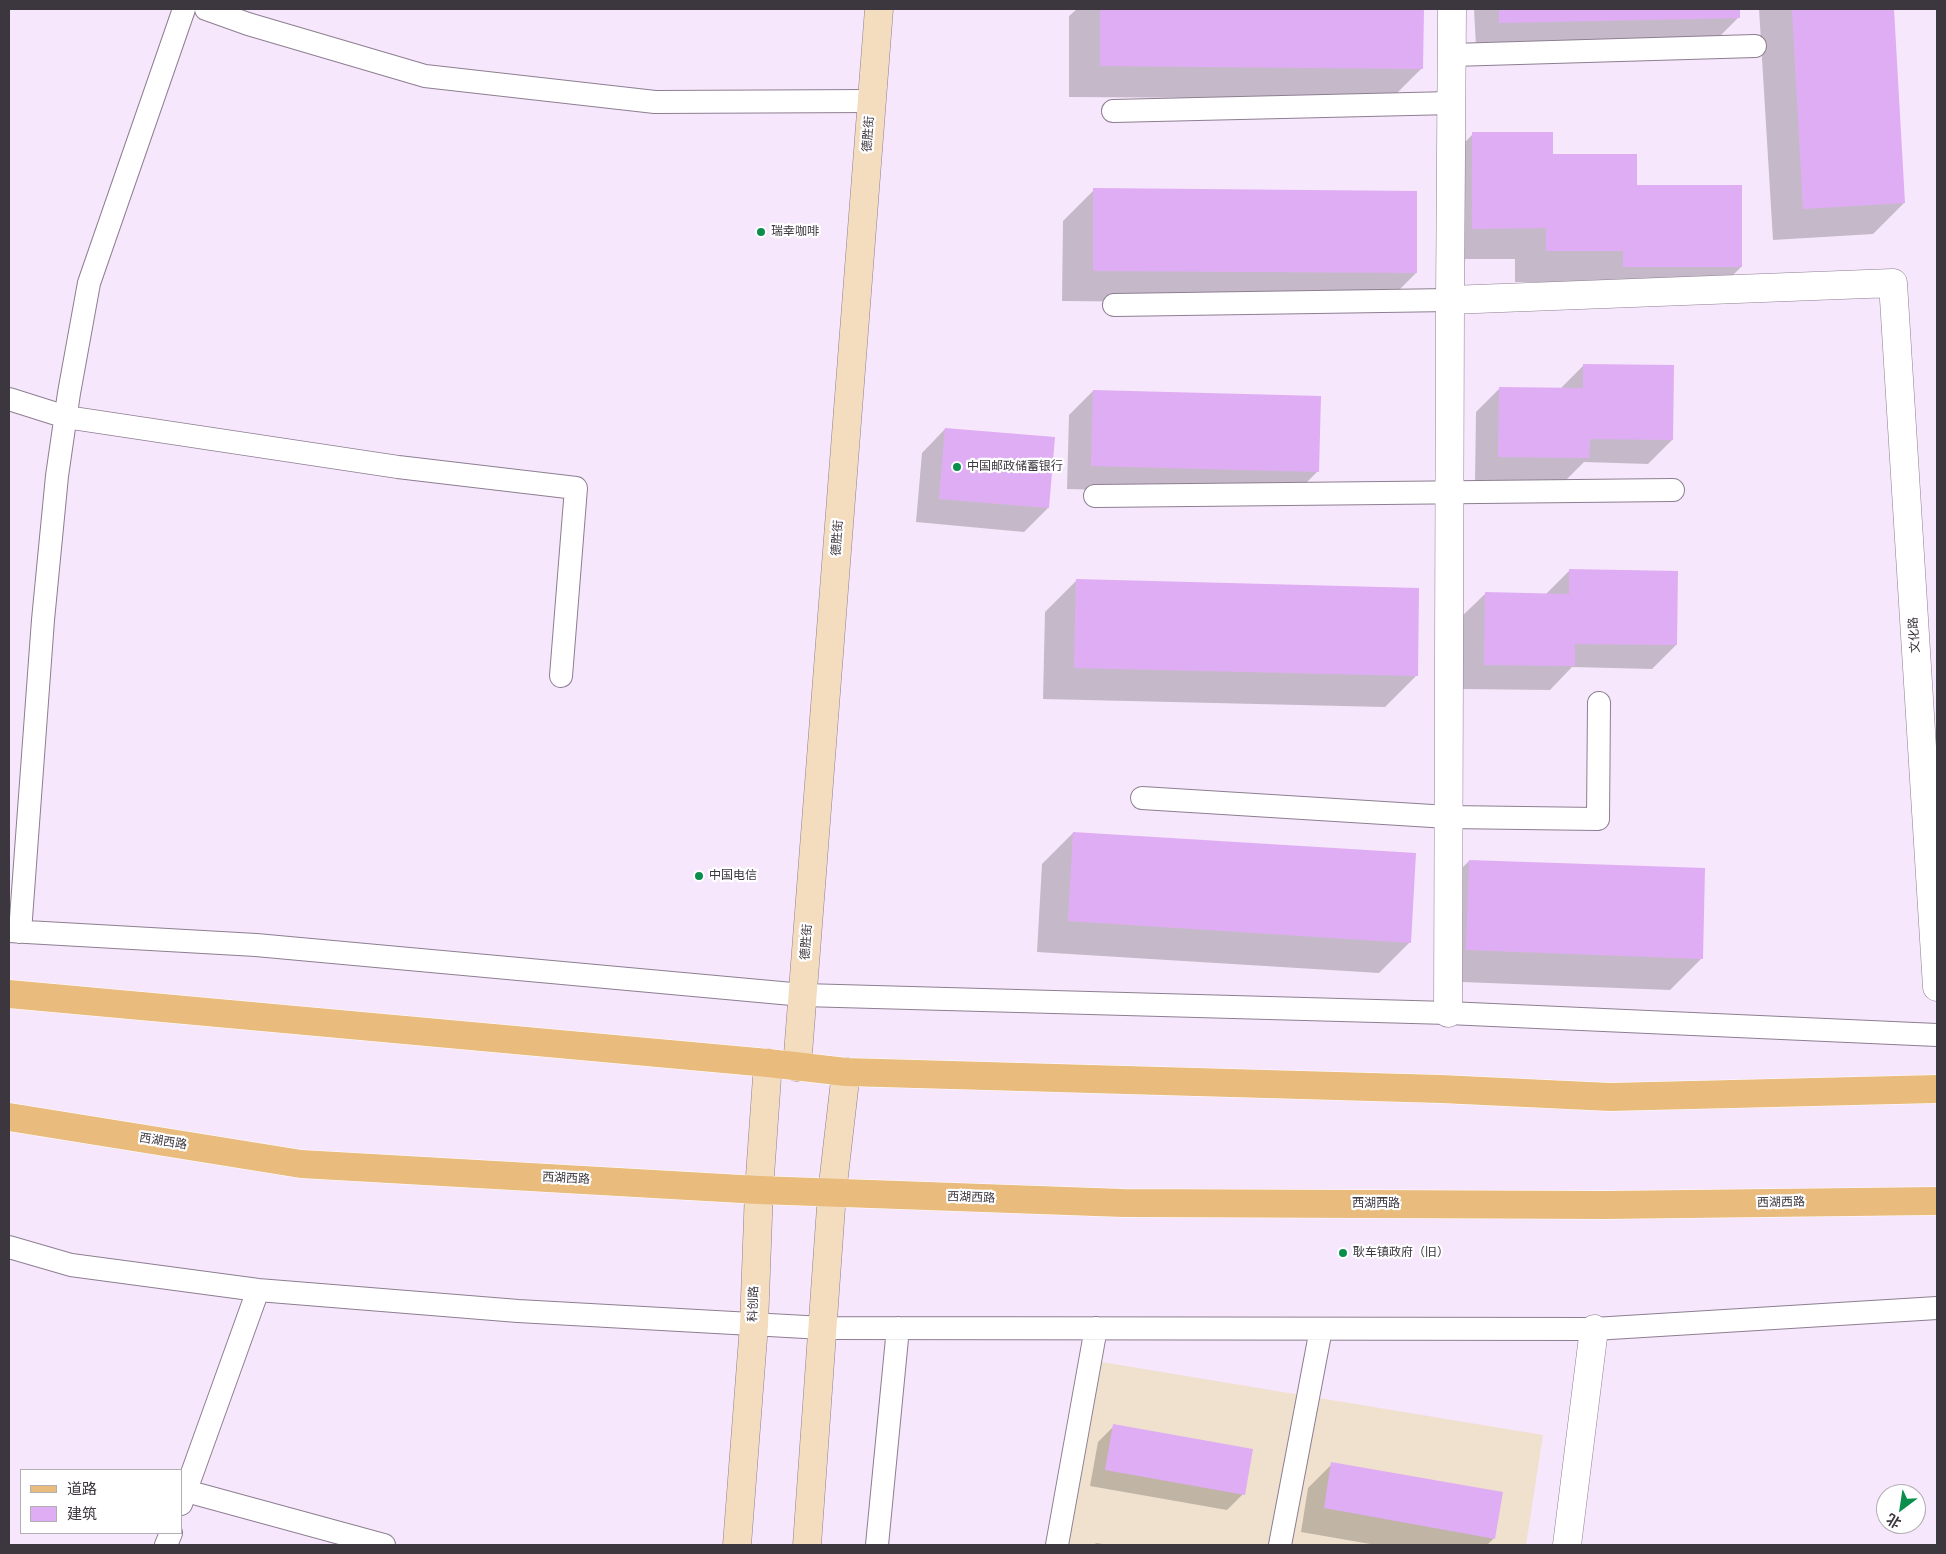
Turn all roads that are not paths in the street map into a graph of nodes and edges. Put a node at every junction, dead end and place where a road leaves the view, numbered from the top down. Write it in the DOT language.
graph roads {
  1 [pos="184,9"];
  2 [pos="206,9"];
  3 [pos="879,9"];
  4 [pos="1452,9"];
  5 [pos="1755,46"];
  6 [pos="1452,55"];
  7 [pos="872,101"];
  8 [pos="1452,103"];
  9 [pos="1113,111"];
  10 [pos="1450,300"];
  11 [pos="1114,305"];
  12 [pos="9,400"];
  13 [pos="66,417"];
  14 [pos="1673,490"];
  15 [pos="1449,492"];
  16 [pos="1095,496"];
  17 [pos="561,676"];
  18 [pos="1598,704"];
  19 [pos="1142,798"];
  20 [pos="1448,817"];
  21 [pos="14,931"];
  22 [pos="1937,987"];
  23 [pos="9,994"];
  24 [pos="803,995"];
  25 [pos="1448,1013"];
  26 [pos="1937,1035"];
  27 [pos="768,1063"];
  28 [pos="797,1067"];
  29 [pos="846,1072"];
  30 [pos="1937,1089"];
  31 [pos="9,1117"];
  32 [pos="759,1190"];
  33 [pos="832,1193"];
  34 [pos="1937,1201"];
  35 [pos="9,1247"];
  36 [pos="258,1290"];
  37 [pos="1937,1308"];
  38 [pos="754,1325"];
  39 [pos="823,1328"];
  40 [pos="898,1328"];
  41 [pos="1096,1328"];
  42 [pos="1321,1329"];
  43 [pos="1594,1329"];
  44 [pos="184,1497"];
  45 [pos="384,1545"];
  46 [pos="737,1545"];
  47 [pos="807,1545"];
  48 [pos="877,1545"];
  49 [pos="1057,1545"];
  50 [pos="1280,1545"];
  51 [pos="1567,1545"];
  1 -- 13 [label="lane"];
  2 -- 7 [label="lane"];
  3 -- 7 [label="street, 德胜街"];
  4 -- 6 [label="street"];
  5 -- 6 [label="lane"];
  6 -- 8 [label="street"];
  7 -- 24 [label="street, 德胜街"];
  8 -- 9 [label="lane"];
  8 -- 10 [label="street"];
  10 -- 11 [label="lane"];
  10 -- 15 [label="street"];
  10 -- 22 [label="street, 文化路"];
  12 -- 13 [label="lane"];
  13 -- 17 [label="lane"];
  13 -- 21 [label="lane"];
  14 -- 15 [label="lane"];
  15 -- 16 [label="lane"];
  15 -- 20 [label="street"];
  18 -- 20 [label="lane"];
  19 -- 20 [label="lane"];
  20 -- 25 [label="street"];
  21 -- 24 [label="lane"];
  23 -- 27 [label="main road"];
  24 -- 25 [label="lane"];
  24 -- 28 [label="street, 德胜街"];
  25 -- 26 [label="lane"];
  27 -- 28 [label="main road"];
  27 -- 32 [label="street, 科创路"];
  28 -- 29 [label="main road"];
  29 -- 30 [label="main road"];
  29 -- 33 [label="street"];
  31 -- 32 [label="main road, 西湖西路"];
  32 -- 33 [label="main road, 西湖西路"];
  32 -- 38 [label="street, 科创路"];
  33 -- 34 [label="main road, 西湖西路"];
  33 -- 39 [label="street"];
  35 -- 36 [label="lane"];
  36 -- 38 [label="lane"];
  36 -- 44 [label="lane"];
  37 -- 43 [label="lane"];
  38 -- 39 [label="lane"];
  38 -- 46 [label="street, 科创路"];
  39 -- 40 [label="lane"];
  39 -- 47 [label="street"];
  40 -- 41 [label="lane"];
  40 -- 48 [label="lane"];
  41 -- 42 [label="lane"];
  41 -- 49 [label="lane"];
  42 -- 43 [label="lane"];
  42 -- 50 [label="lane"];
  43 -- 51 [label="street"];
  44 -- 45 [label="lane"];
}
